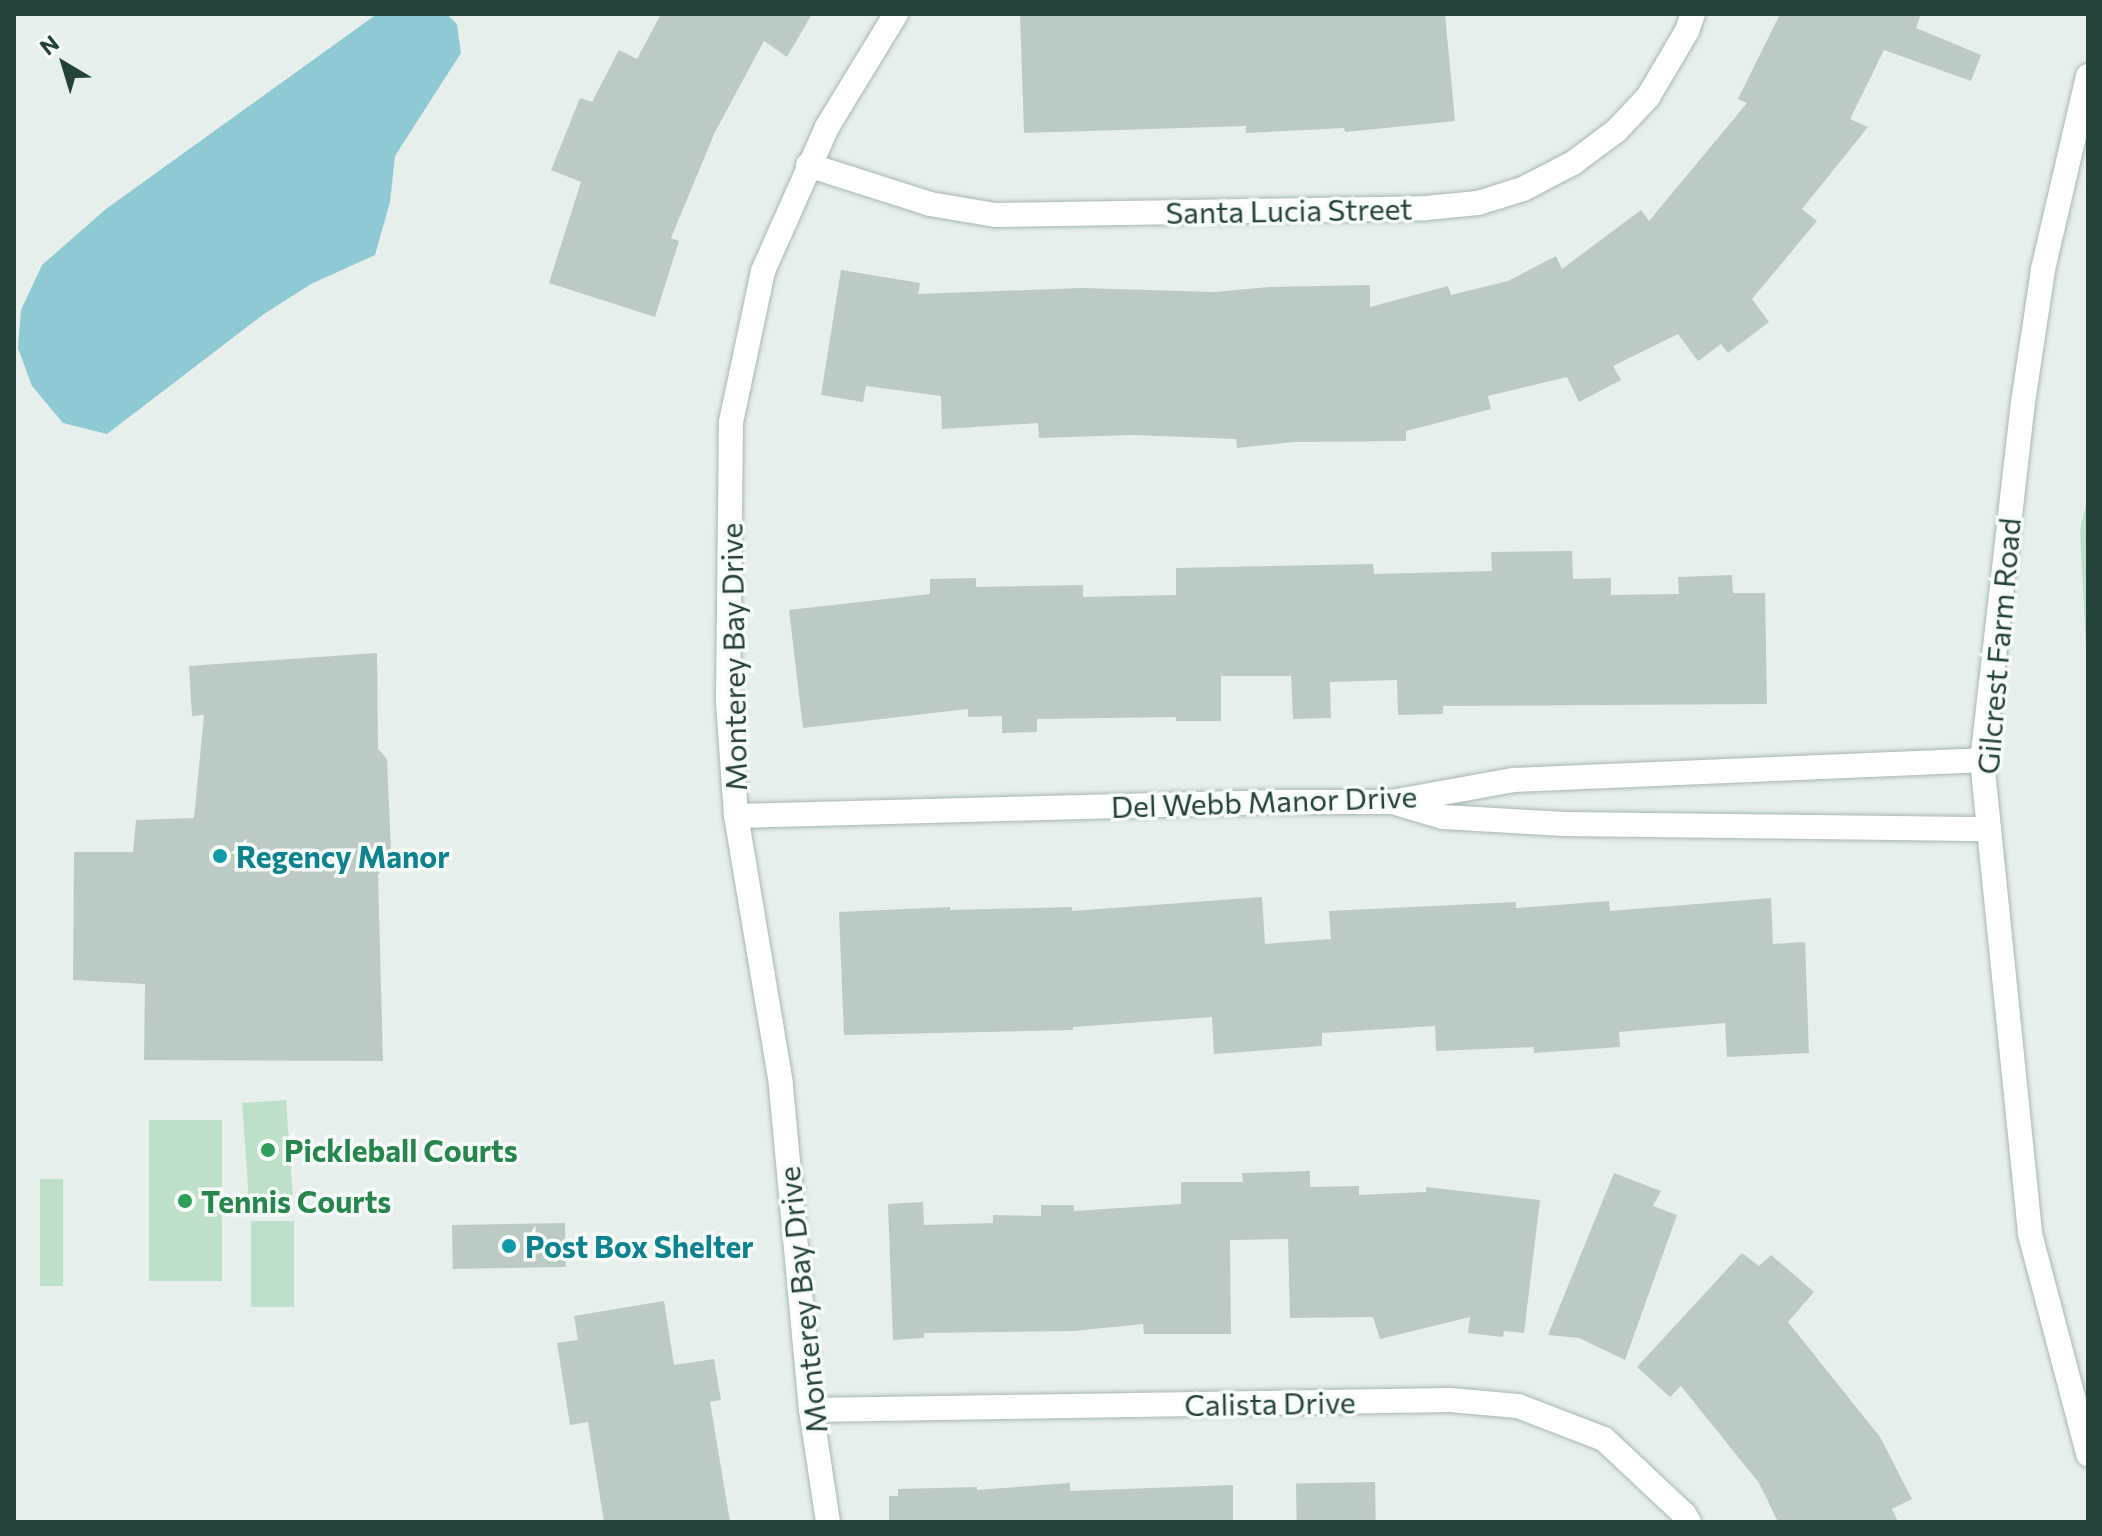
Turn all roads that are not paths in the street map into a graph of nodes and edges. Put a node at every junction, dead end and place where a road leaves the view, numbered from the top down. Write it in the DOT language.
graph roads {
  1 [pos="896,14"];
  2 [pos="1693,14"];
  3 [pos="2088,76"];
  4 [pos="808,165"];
  5 [pos="1982,760"];
  6 [pos="1392,802"];
  7 [pos="736,816"];
  8 [pos="1989,829"];
  9 [pos="811,1410"];
  10 [pos="2088,1454"];
  11 [pos="828,1522"];
  12 [pos="1689,1522"];
  1 -- 4 [label="street, Monterey Bay Drive"];
  2 -- 4 [label="street, Santa Lucia Street"];
  3 -- 5 [label="street, Gilcrest Farm Road"];
  4 -- 7 [label="street, Monterey Bay Drive"];
  5 -- 6 [label="street, Del Webb Manor Drive"];
  5 -- 8 [label="street, Gilcrest Farm Road"];
  6 -- 7 [label="street, Del Webb Manor Drive"];
  6 -- 8 [label="street"];
  7 -- 9 [label="street, Monterey Bay Drive"];
  8 -- 10 [label="street, Gilcrest Farm Road"];
  9 -- 11 [label="street, Monterey Bay Drive"];
  9 -- 12 [label="street, Calista Drive"];
}
